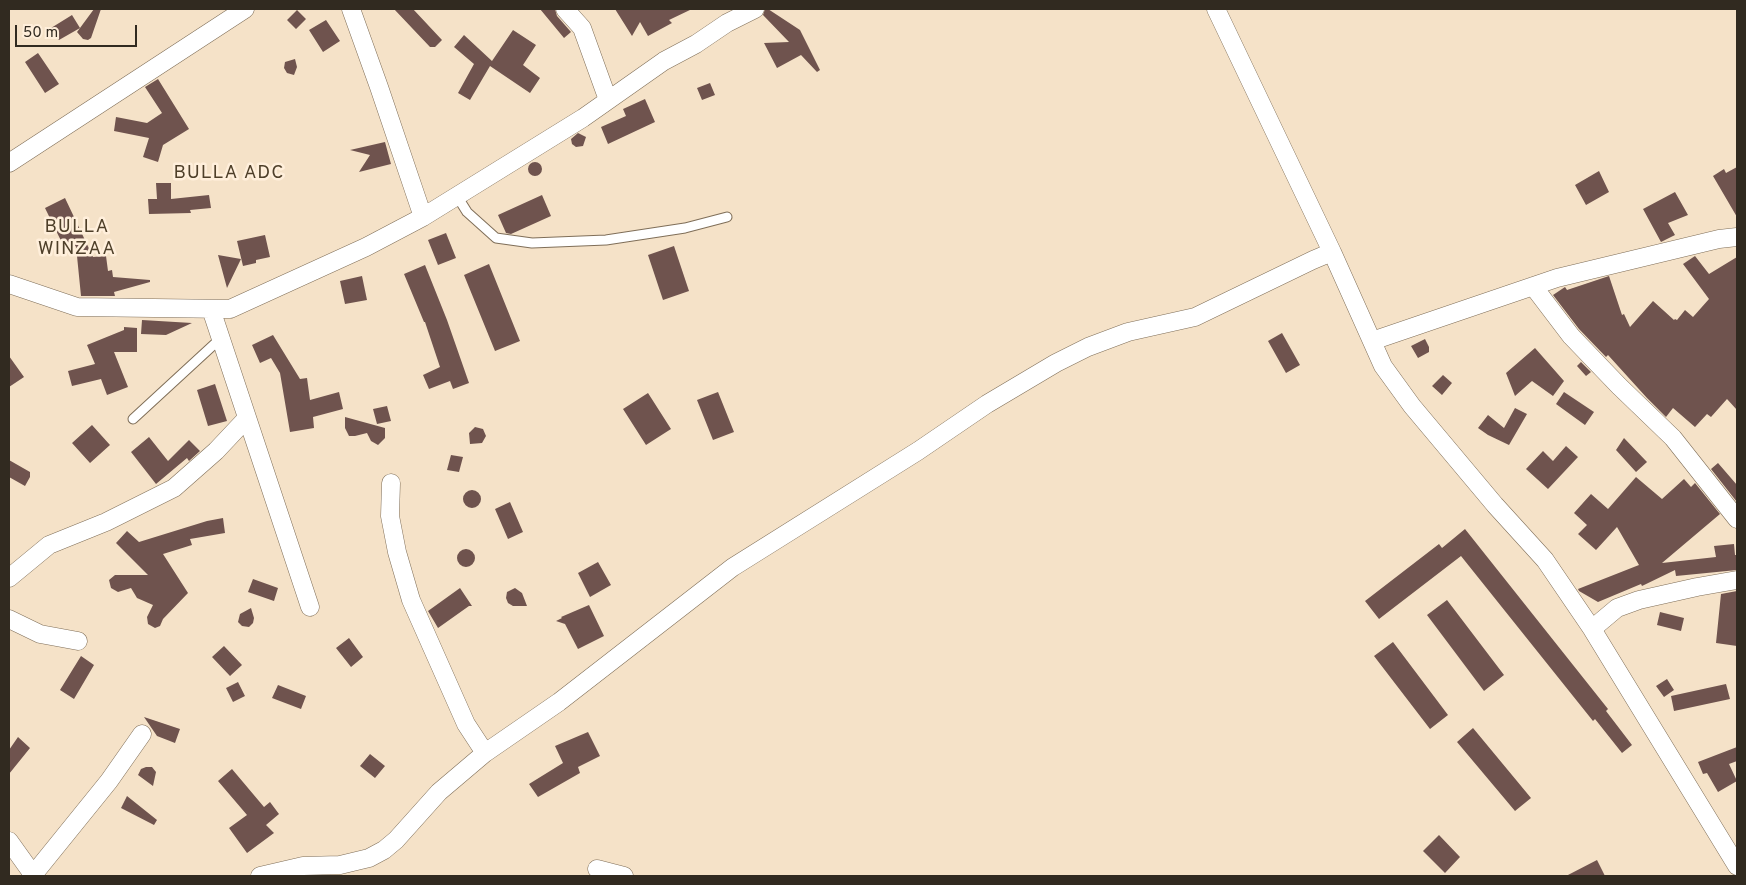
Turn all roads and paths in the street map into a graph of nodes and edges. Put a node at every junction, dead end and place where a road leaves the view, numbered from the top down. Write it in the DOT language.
graph roads {
  1 [pos="245,9"];
  2 [pos="351,9"];
  3 [pos="565,9"];
  4 [pos="754,9"];
  5 [pos="1216,9"];
  6 [pos="608,100"];
  7 [pos="9,163"];
  8 [pos="457,196"];
  9 [pos="727,217"];
  10 [pos="424,218"];
  11 [pos="1737,237"];
  12 [pos="1332,252"];
  13 [pos="9,284"];
  14 [pos="1534,286"];
  15 [pos="211,309"];
  16 [pos="221,338"];
  17 [pos="1372,341"];
  18 [pos="247,418"];
  19 [pos="133,419"];
  20 [pos="391,483"];
  21 [pos="1737,519"];
  22 [pos="9,578"];
  23 [pos="1737,580"];
  24 [pos="310,607"];
  25 [pos="9,619"];
  26 [pos="1592,629"];
  27 [pos="78,641"];
  28 [pos="142,734"];
  29 [pos="485,753"];
  30 [pos="9,841"];
  31 [pos="1737,866"];
  32 [pos="597,869"];
  33 [pos="34,876"];
  34 [pos="260,876"];
  35 [pos="624,876"];
  1 -- 7 [label="street"];
  2 -- 10 [label="street"];
  3 -- 6 [label="street"];
  4 -- 6 [label="street"];
  5 -- 12 [label="street"];
  6 -- 8 [label="street"];
  8 -- 9 [label="lane"];
  8 -- 10 [label="street"];
  10 -- 15 [label="street"];
  11 -- 14 [label="street"];
  12 -- 17 [label="street"];
  12 -- 29 [label="street"];
  13 -- 15 [label="street"];
  14 -- 17 [label="street"];
  14 -- 21 [label="street"];
  15 -- 16 [label="street"];
  16 -- 18 [label="street"];
  16 -- 19 [label="lane"];
  17 -- 26 [label="street"];
  18 -- 22 [label="street"];
  18 -- 24 [label="street"];
  20 -- 29 [label="street"];
  23 -- 26 [label="street"];
  25 -- 27 [label="street"];
  26 -- 31 [label="street"];
  28 -- 33 [label="street"];
  29 -- 34 [label="street"];
  30 -- 33 [label="street"];
  32 -- 35 [label="street"];
}
